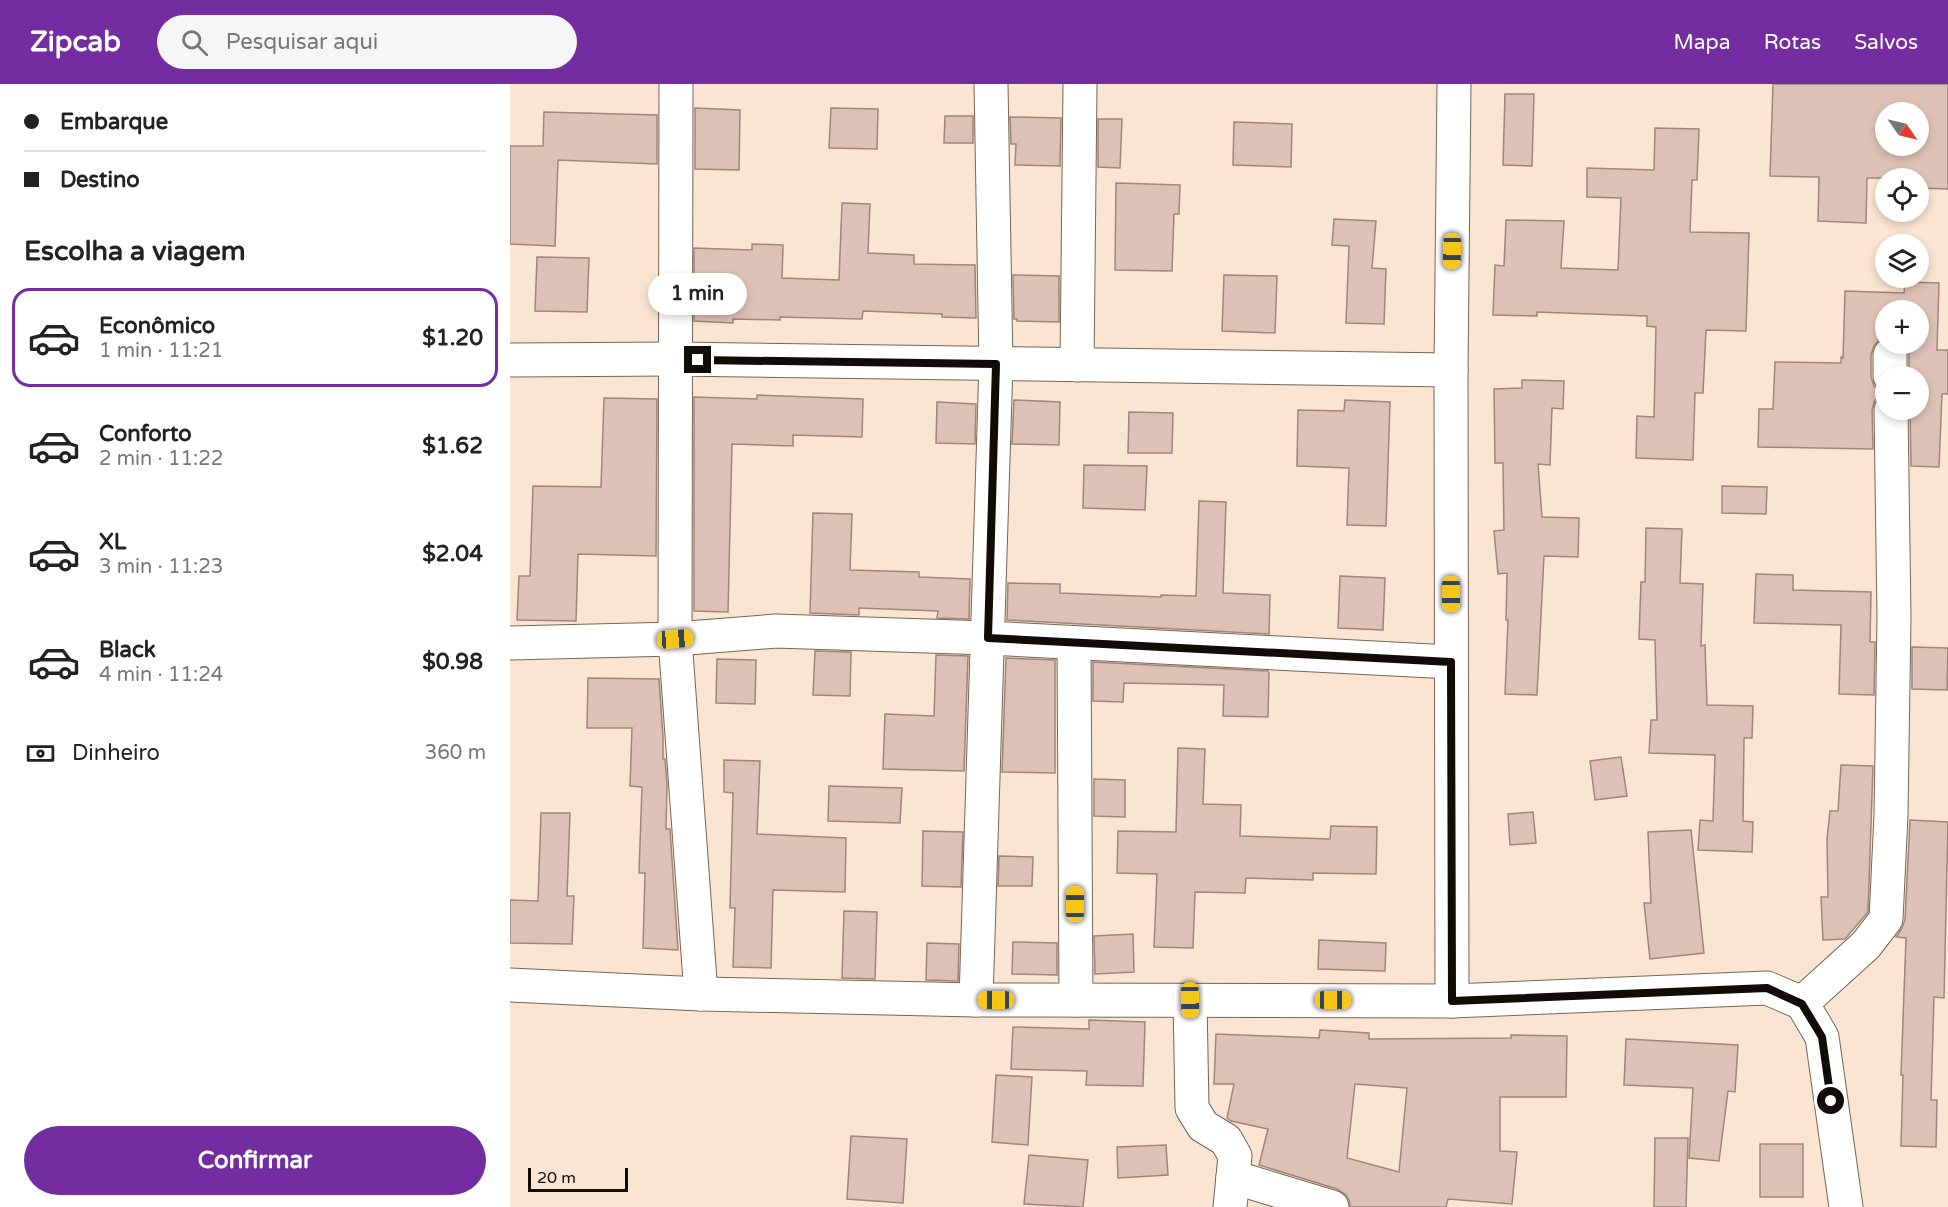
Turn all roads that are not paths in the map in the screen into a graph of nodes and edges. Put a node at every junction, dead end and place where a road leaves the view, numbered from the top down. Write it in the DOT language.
graph roads {
  1 [pos="676,84"];
  2 [pos="991,84"];
  3 [pos="1080,84"];
  4 [pos="1454,84"];
  5 [pos="510,360"];
  6 [pos="675,360"];
  7 [pos="996,364"];
  8 [pos="1077,365"];
  9 [pos="1451,370"];
  10 [pos="1890,420"];
  11 [pos="988,638"];
  12 [pos="675,639"];
  13 [pos="510,643"];
  14 [pos="1074,643"];
  15 [pos="1451,662"];
  16 [pos="510,985"];
  17 [pos="701,994"];
  18 [pos="976,1000"];
  19 [pos="1076,1000"];
  20 [pos="1190,1000"];
  21 [pos="1452,1001"];
  22 [pos="1802,1004"];
  23 [pos="1231,1192"];
  24 [pos="1332,1207"];
  25 [pos="1846,1207"];
  1 -- 6 [label="street"];
  2 -- 7 [label="street"];
  3 -- 8 [label="street"];
  4 -- 9 [label="street"];
  5 -- 6 [label="street"];
  6 -- 7 [label="street"];
  6 -- 12 [label="street"];
  7 -- 8 [label="street"];
  7 -- 11 [label="street"];
  8 -- 9 [label="street"];
  9 -- 15 [label="street"];
  10 -- 22 [label="street"];
  11 -- 12 [label="street"];
  11 -- 14 [label="street"];
  11 -- 18 [label="street"];
  12 -- 13 [label="street"];
  12 -- 17 [label="street"];
  14 -- 15 [label="street"];
  14 -- 19 [label="street"];
  15 -- 21 [label="street"];
  16 -- 17 [label="street"];
  17 -- 18 [label="street"];
  18 -- 19 [label="street"];
  19 -- 20 [label="street"];
  20 -- 21 [label="street"];
  20 -- 23 [label="street"];
  21 -- 22 [label="street"];
  22 -- 25 [label="street"];
  23 -- 24 [label="street"];
}
